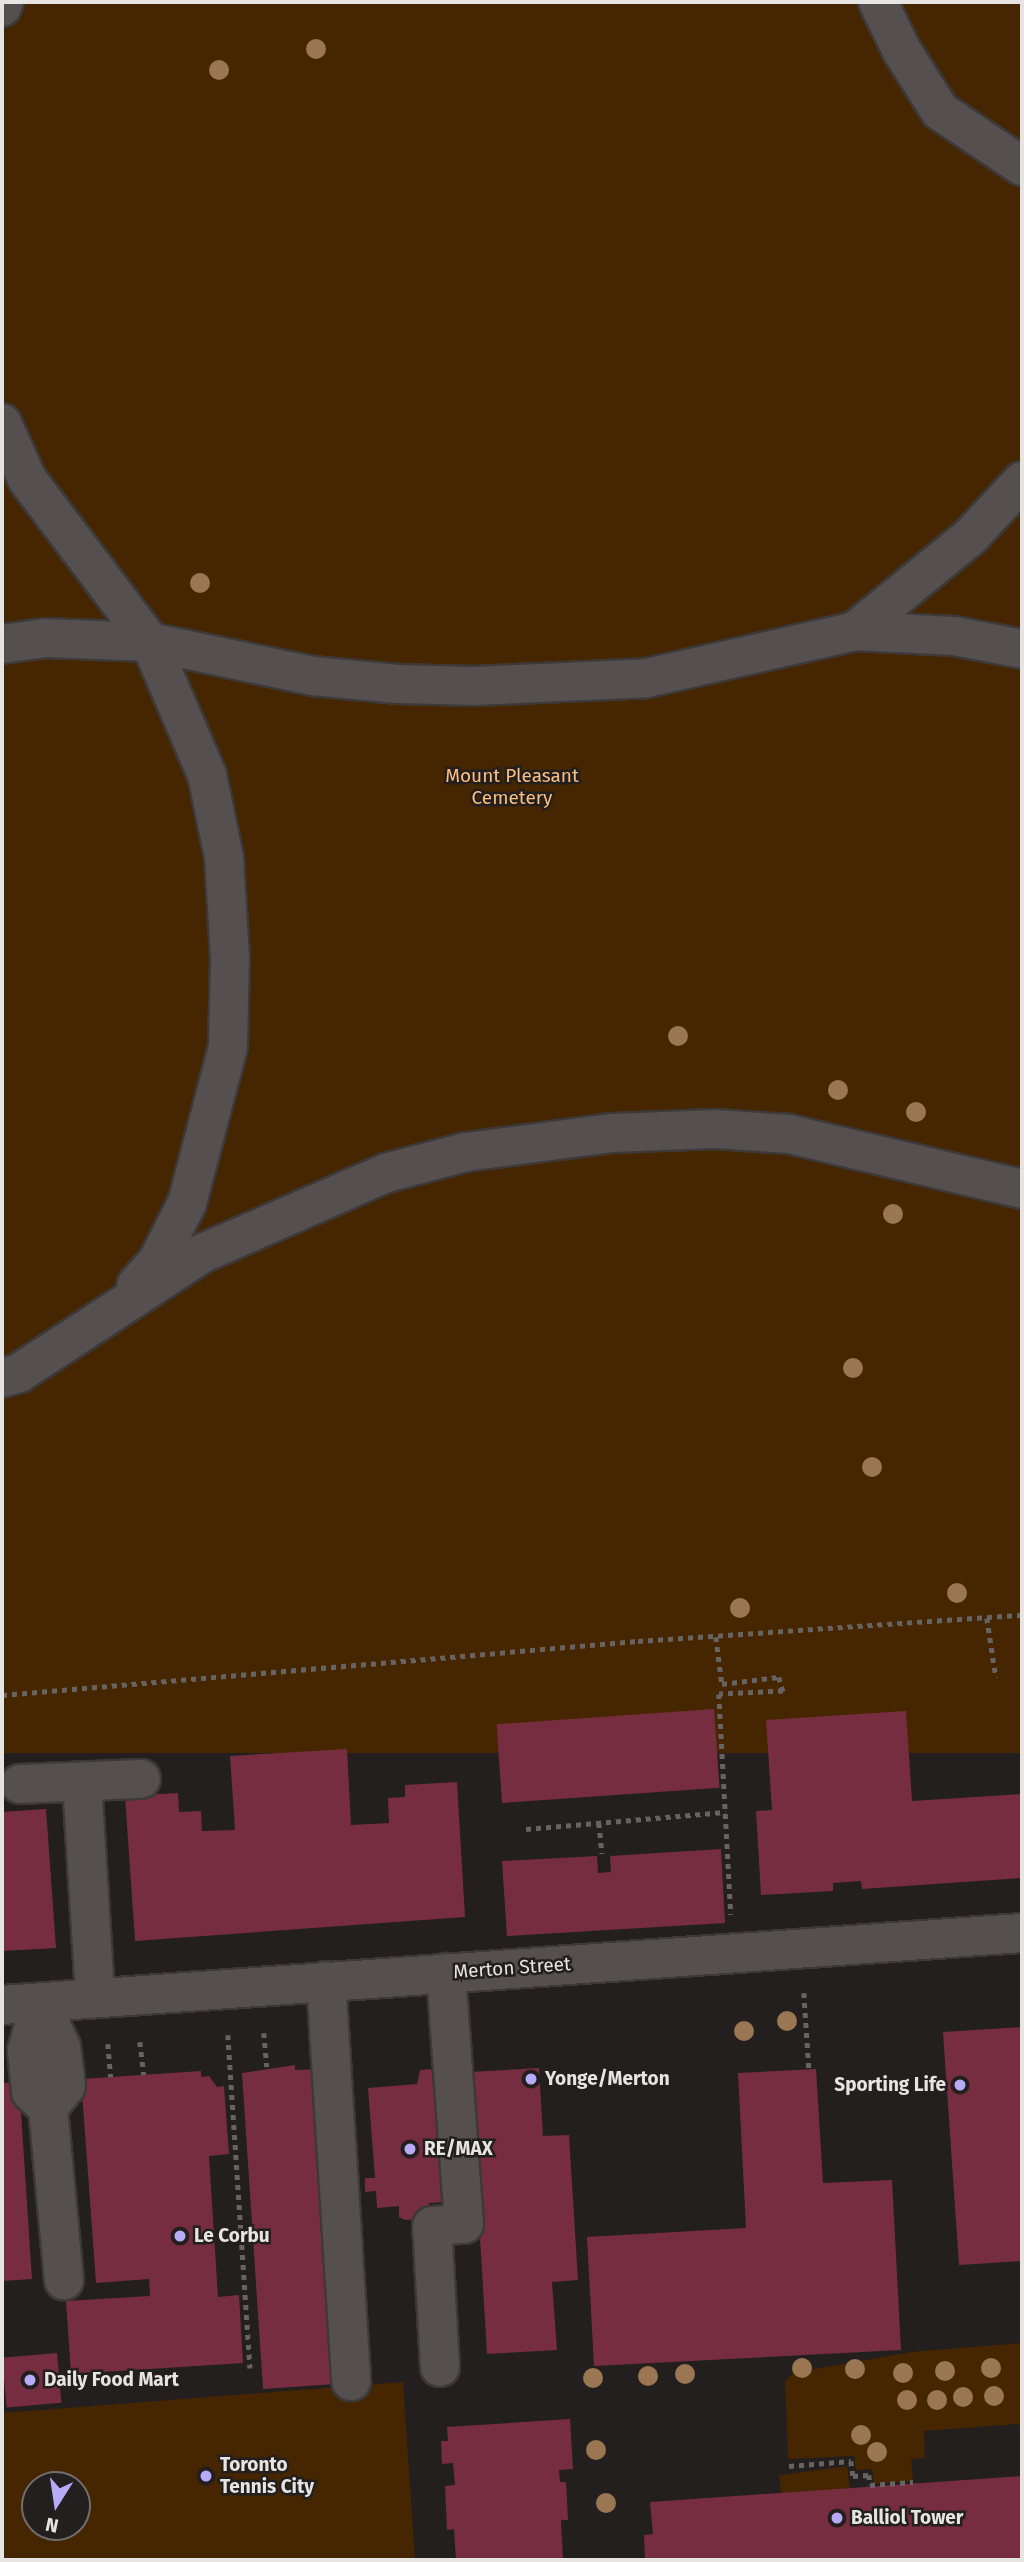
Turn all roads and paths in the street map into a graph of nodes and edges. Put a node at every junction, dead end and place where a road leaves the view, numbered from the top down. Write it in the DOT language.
graph roads {
  1 [pos="4,2"];
  2 [pos="878,2"];
  3 [pos="2,7"];
  4 [pos="1022,166"];
  5 [pos="2,423"];
  6 [pos="1022,481"];
  7 [pos="855,631"];
  8 [pos="150,642"];
  9 [pos="2,644"];
  10 [pos="1022,649"];
  11 [pos="1022,1189"];
  12 [pos="116,1306"];
  13 [pos="2,1378"];
  14 [pos="1022,1615"];
  15 [pos="987,1618"];
  16 [pos="716,1637"];
  17 [pos="996,1677"];
  18 [pos="2,1695"];
  19 [pos="141,1779"];
  20 [pos="82,1782"];
  21 [pos="20,1784"];
  22 [pos="725,1812"];
  23 [pos="599,1823"];
  24 [pos="526,1829"];
  25 [pos="602,1854"];
  26 [pos="1022,1933"];
  27 [pos="721,1934"];
  28 [pos="446,1973"];
  29 [pos="326,1981"];
  30 [pos="804,1993"];
  31 [pos="95,1997"];
  32 [pos="41,2003"];
  33 [pos="2,2005"];
  34 [pos="264,2033"];
  35 [pos="228,2035"];
  36 [pos="141,2042"];
  37 [pos="108,2044"];
  38 [pos="267,2067"];
  39 [pos="809,2069"];
  40 [pos="144,2075"];
  41 [pos="111,2077"];
  42 [pos="64,2280"];
  43 [pos="440,2367"];
  44 [pos="250,2368"];
  45 [pos="351,2381"];
  46 [pos="789,2466"];
  47 [pos="913,2482"];
  1 -- 3 [label="street"];
  2 -- 4 [label="street"];
  5 -- 8 [label="street"];
  6 -- 7 [label="street"];
  7 -- 8 [label="street"];
  7 -- 10 [label="street"];
  8 -- 9 [label="street"];
  8 -- 12 [label="street"];
  11 -- 12 [label="street"];
  12 -- 13 [label="street"];
  14 -- 15 [label="path"];
  15 -- 16 [label="path"];
  15 -- 17 [label="path"];
  16 -- 18 [label="path"];
  16 -- 22 [label="path"];
  19 -- 20 [label="street"];
  20 -- 21 [label="street"];
  20 -- 31 [label="street"];
  22 -- 23 [label="path"];
  22 -- 27 [label="path"];
  23 -- 24 [label="path"];
  23 -- 25 [label="path"];
  26 -- 27 [label="street, Merton Street"];
  27 -- 28 [label="street, Merton Street"];
  28 -- 29 [label="street, Merton Street"];
  28 -- 43 [label="street"];
  29 -- 31 [label="street, Merton Street"];
  29 -- 45 [label="street"];
  30 -- 39 [label="path"];
  31 -- 32 [label="street, Merton Street"];
  32 -- 33 [label="street, Merton Street"];
  32 -- 42 [label="street"];
  34 -- 38 [label="path"];
  35 -- 44 [label="path"];
  36 -- 40 [label="path"];
  37 -- 41 [label="path"];
  46 -- 47 [label="path"];
}
